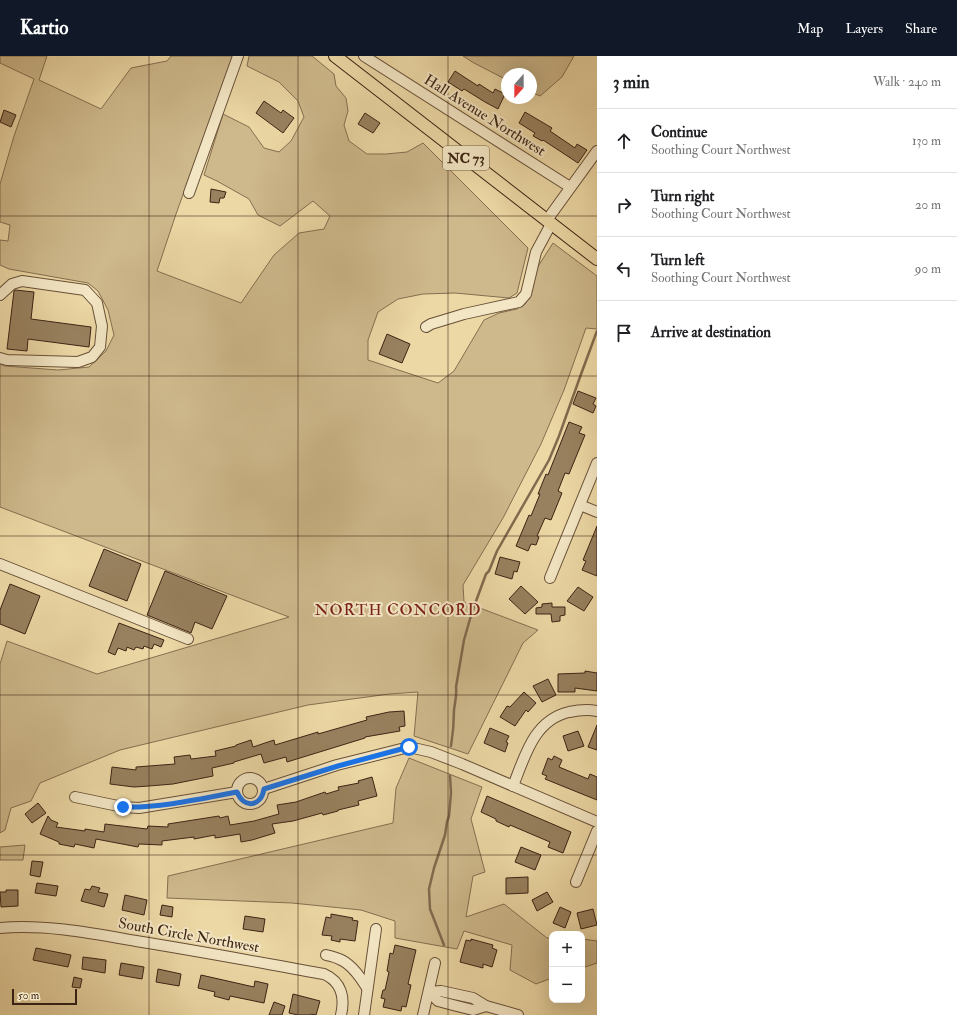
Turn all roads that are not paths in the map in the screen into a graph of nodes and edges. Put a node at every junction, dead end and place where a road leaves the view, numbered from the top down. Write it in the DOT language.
graph roads {
  1 [pos="238,56"];
  2 [pos="335,56"];
  3 [pos="364,56"];
  4 [pos="597,151"];
  5 [pos="570,187"];
  6 [pos="189,194"];
  7 [pos="549,222"];
  8 [pos="597,259"];
  9 [pos="0,295"];
  10 [pos="426,327"];
  11 [pos="0,358"];
  12 [pos="597,463"];
  13 [pos="580,505"];
  14 [pos="597,512"];
  15 [pos="0,564"];
  16 [pos="550,578"];
  17 [pos="188,640"];
  18 [pos="597,711"];
  19 [pos="513,786"];
  20 [pos="264,789"];
  21 [pos="237,792"];
  22 [pos="75,797"];
  23 [pos="597,822"];
  24 [pos="597,831"];
  25 [pos="576,882"];
  26 [pos="0,928"];
  27 [pos="376,929"];
  28 [pos="326,955"];
  29 [pos="435,963"];
  30 [pos="367,988"];
  31 [pos="429,992"];
  32 [pos="341,1015"];
  33 [pos="364,1015"];
  34 [pos="424,1015"];
  35 [pos="518,1015"];
  1 -- 6 [label="street"];
  2 -- 7 [label="main road, NC 73"];
  3 -- 5 [label="street, Hall Avenue Northwest"];
  4 -- 5 [label="street"];
  5 -- 7 [label="street"];
  7 -- 8 [label="main road, NC 73"];
  7 -- 10 [label="street"];
  9 -- 11 [label="street"];
  12 -- 13 [label="street"];
  13 -- 14 [label="street"];
  13 -- 16 [label="street"];
  15 -- 17 [label="street"];
  18 -- 19 [label="street"];
  19 -- 20 [label="street"];
  19 -- 23 [label="street"];
  20 -- 21 [label="street"];
  20 -- 21 [label="street"];
  21 -- 22 [label="street"];
  24 -- 25 [label="street"];
  26 -- 32 [label="street, South Circle Northwest"];
  27 -- 30 [label="street"];
  28 -- 30 [label="street"];
  29 -- 31 [label="street"];
  30 -- 33 [label="street"];
  31 -- 34 [label="street"];
  31 -- 35 [label="street"];
}
